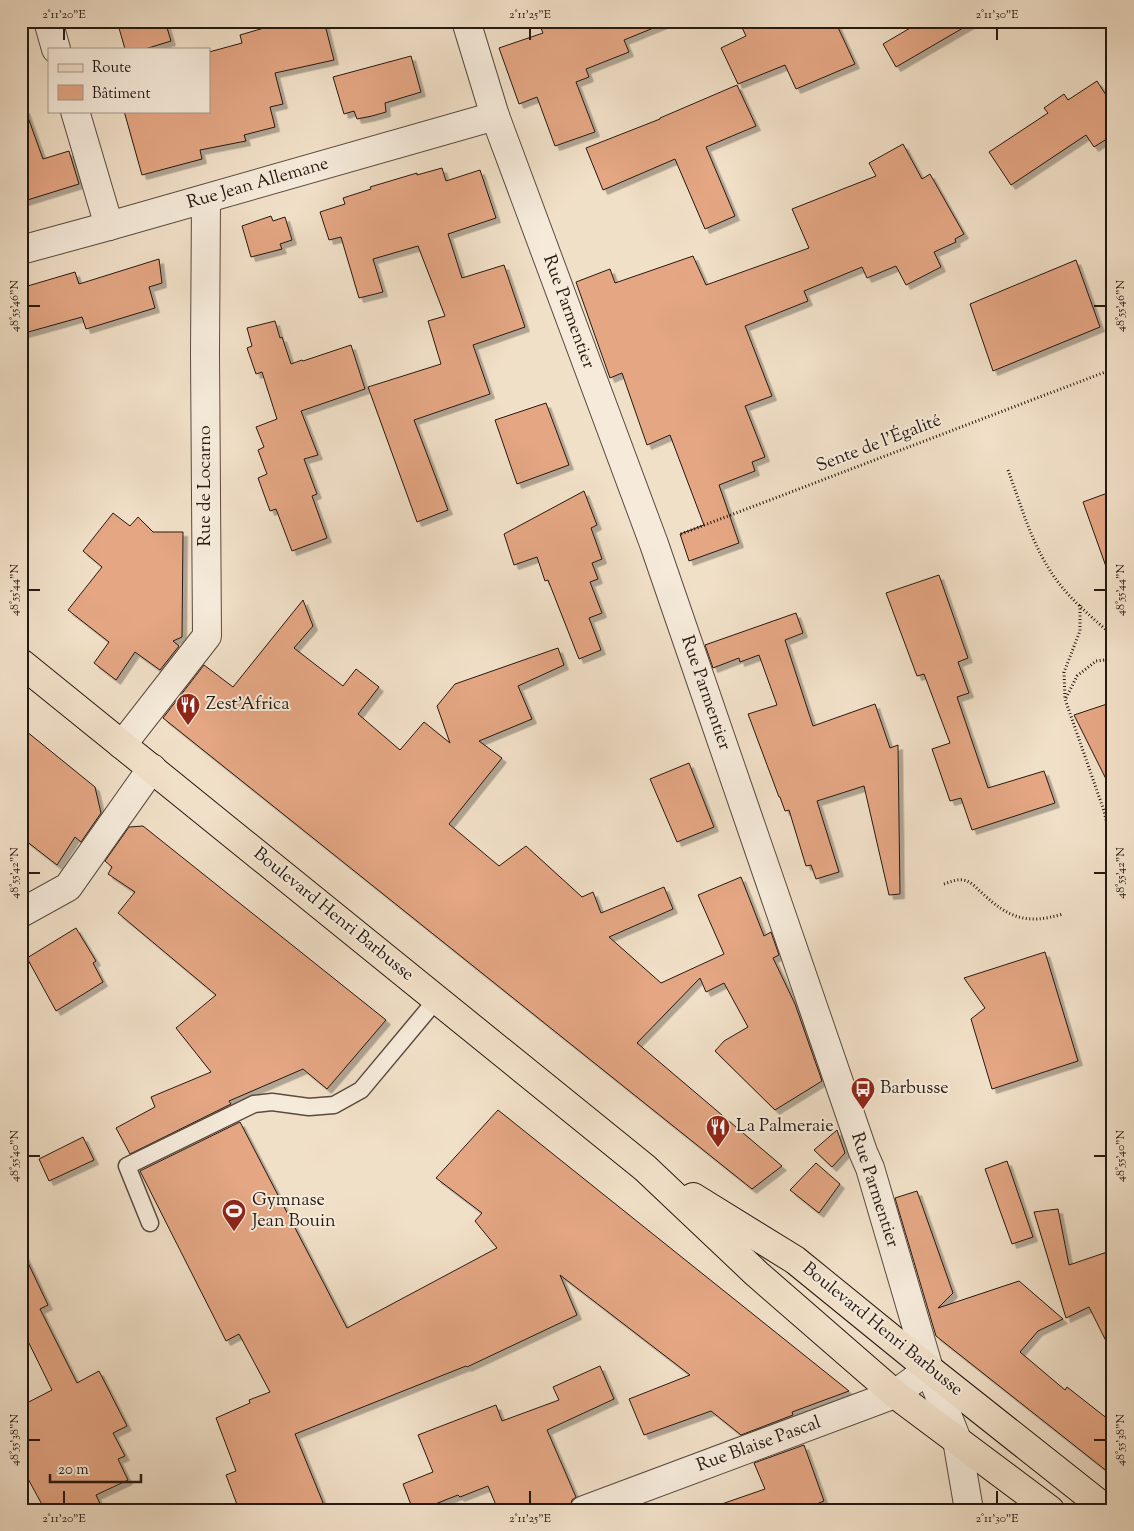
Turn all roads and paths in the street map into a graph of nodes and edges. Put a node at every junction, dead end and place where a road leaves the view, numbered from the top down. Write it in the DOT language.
graph roads {
  1 [pos="48,21"];
  2 [pos="466,21"];
  3 [pos="56,48"];
  4 [pos="75,112"];
  5 [pos="495,116"];
  6 [pos="206,199"];
  7 [pos="109,226"];
  8 [pos="21,250"];
  9 [pos="1113,369"];
  10 [pos="1008,470"];
  11 [pos="654,544"];
  12 [pos="1080,605"];
  13 [pos="1113,636"];
  14 [pos="1113,659"];
  15 [pos="21,663"];
  16 [pos="1065,699"];
  17 [pos="122,744"];
  18 [pos="152,768"];
  19 [pos="1107,824"];
  20 [pos="944,884"];
  21 [pos="21,913"];
  22 [pos="1063,914"];
  23 [pos="437,999"];
  24 [pos="645,1168"];
  25 [pos="150,1223"];
  26 [pos="929,1369"];
  27 [pos="895,1394"];
  28 [pos="957,1440"];
  29 [pos="584,1510"];
  30 [pos="969,1510"];
  31 [pos="1050,1510"];
  32 [pos="1106,1510"];
  1 -- 3 [label="street"];
  2 -- 5 [label="street, Rue Parmentier"];
  4 -- 7 [label="street"];
  5 -- 6 [label="street, Rue Jean Allemane"];
  5 -- 11 [label="street, Rue Parmentier"];
  6 -- 7 [label="street, Rue Jean Allemane"];
  6 -- 17 [label="street, Rue de Locarno"];
  7 -- 8 [label="street, Rue Jean Allemane"];
  9 -- 11 [label="path, Sente de l'Égalité"];
  10 -- 12 [label="path"];
  11 -- 26 [label="street, Rue Parmentier"];
  12 -- 13 [label="path"];
  12 -- 16 [label="path"];
  14 -- 16 [label="path"];
  15 -- 17 [label="main road, Boulevard Henri Barbusse"];
  16 -- 19 [label="path"];
  17 -- 18 [label="main road, Boulevard Henri Barbusse"];
  18 -- 21 [label="street"];
  18 -- 23 [label="main road, Boulevard Henri Barbusse"];
  20 -- 22 [label="path"];
  23 -- 24 [label="main road, Boulevard Henri Barbusse"];
  23 -- 25 [label="lane"];
  24 -- 26 [label="main road, Boulevard Henri Barbusse"];
  24 -- 27 [label="main road, Boulevard Henri Barbusse"];
  26 -- 27 [label="street, Rue Blaise Pascal"];
  26 -- 28 [label="street, Rue Parmentier"];
  26 -- 32 [label="main road, Boulevard Henri Barbusse"];
  27 -- 28 [label="main road, Boulevard Henri Barbusse"];
  27 -- 29 [label="street, Rue Blaise Pascal"];
  28 -- 30 [label="street, Rue Parmentier"];
  28 -- 31 [label="main road, Boulevard Henri Barbusse"];
}
